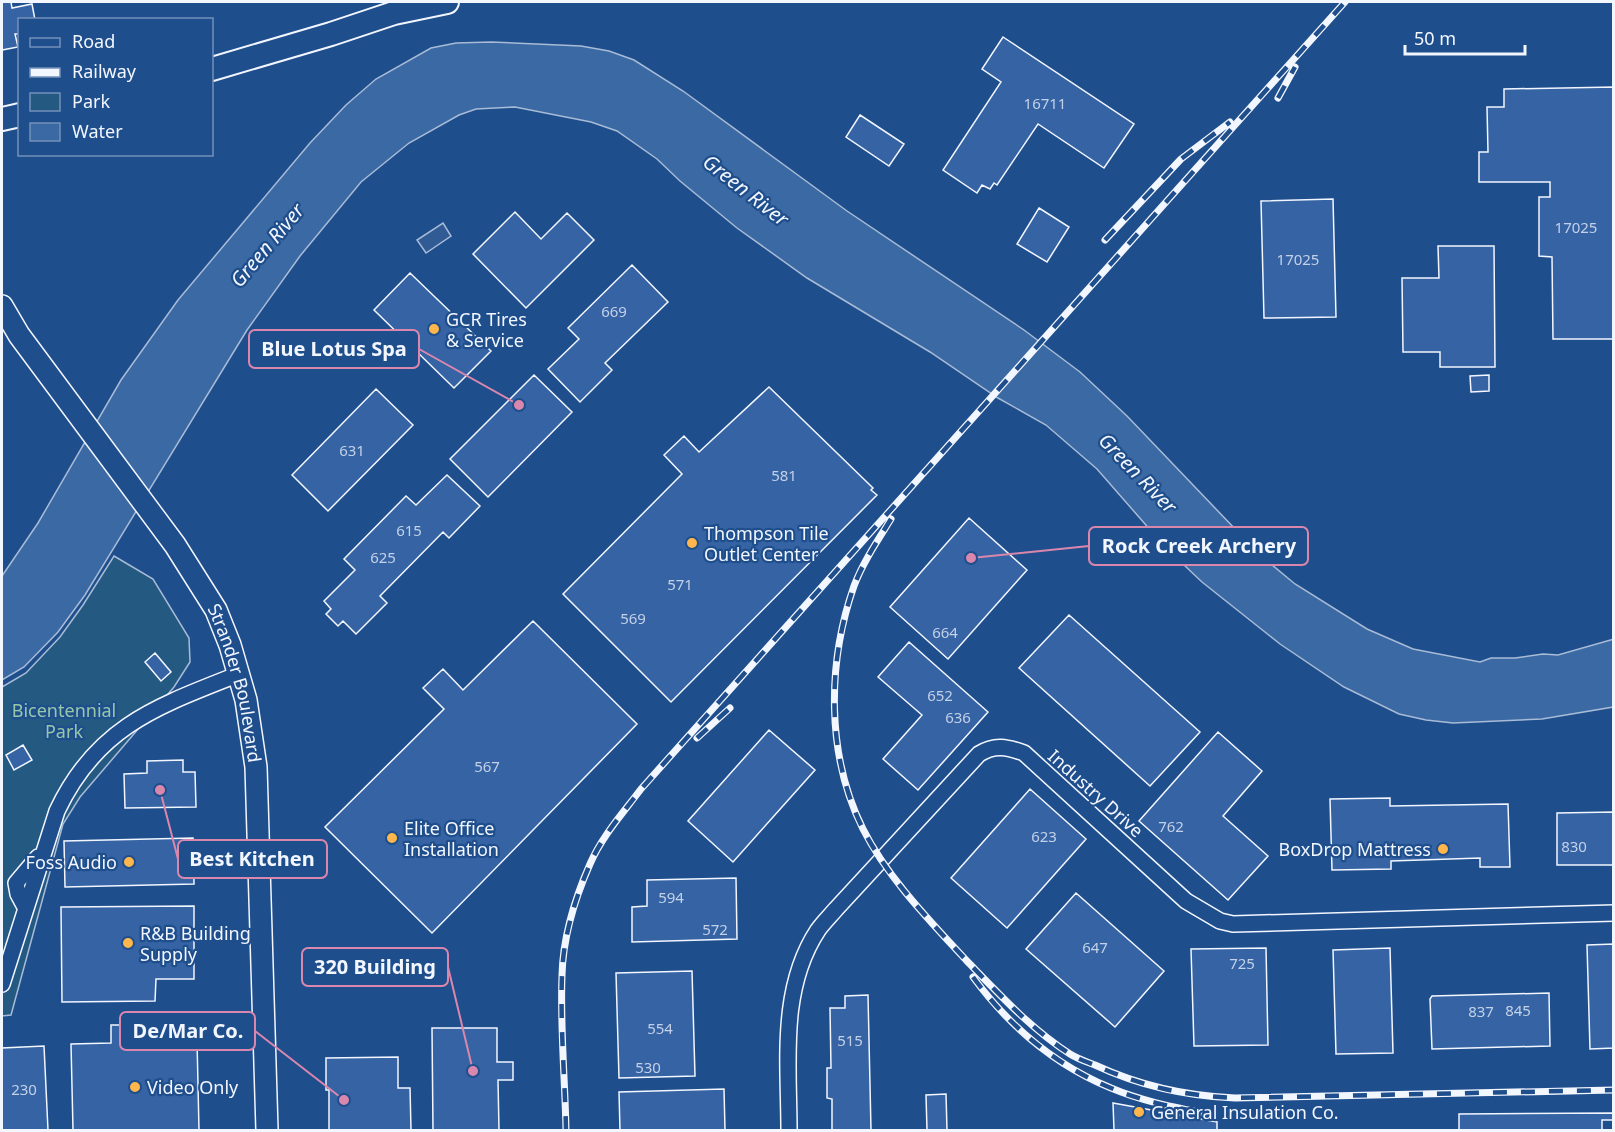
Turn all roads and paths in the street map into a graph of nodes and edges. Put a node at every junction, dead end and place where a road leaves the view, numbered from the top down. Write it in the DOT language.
graph roads {
  1 [pos="447,2"];
  2 [pos="213,69"];
  3 [pos="18,115"];
  4 [pos="2,119"];
  5 [pos="2,306"];
  6 [pos="239,674"];
  7 [pos="1614,913"];
  8 [pos="2,984"];
  9 [pos="267,1131"];
  10 [pos="789,1131"];
  1 -- 2 [label="main road"];
  3 -- 4 [label="main road"];
  5 -- 6 [label="main road, Strander Boulevard"];
  6 -- 8 [label="street"];
  6 -- 9 [label="main road, Strander Boulevard"];
  7 -- 10 [label="street, Industry Drive"];
}
